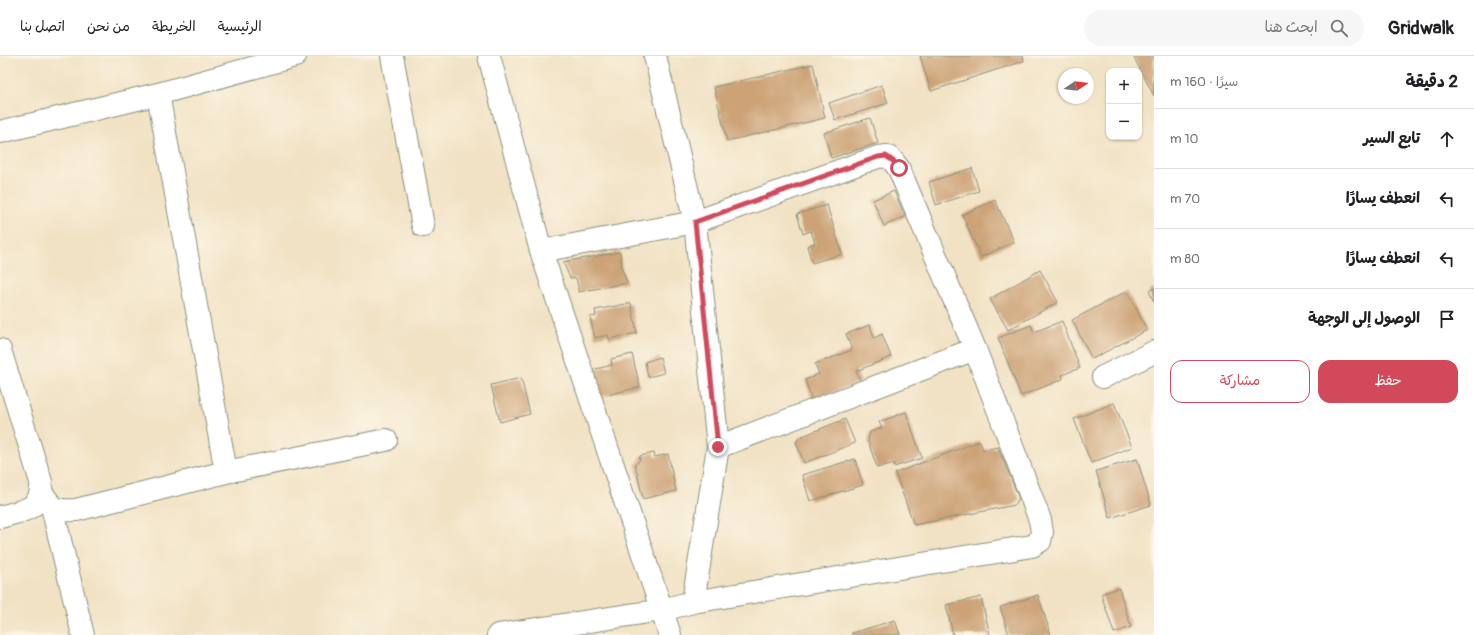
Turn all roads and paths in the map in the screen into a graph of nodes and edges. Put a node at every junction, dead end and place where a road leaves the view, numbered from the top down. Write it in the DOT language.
graph roads {
  1 [pos="295,56"];
  2 [pos="392,56"];
  3 [pos="489,56"];
  4 [pos="658,57"];
  5 [pos="158,94"];
  6 [pos="0,132"];
  7 [pos="695,222"];
  8 [pos="423,226"];
  9 [pos="541,251"];
  10 [pos="975,349"];
  11 [pos="0,350"];
  12 [pos="1154,352"];
  13 [pos="1103,377"];
  14 [pos="386,440"];
  15 [pos="718,447"];
  16 [pos="226,472"];
  17 [pos="47,500"];
  18 [pos="0,516"];
  19 [pos="693,602"];
  20 [pos="662,610"];
  21 [pos="83,635"];
  22 [pos="498,635"];
  23 [pos="670,635"];
  1 -- 5 [label="street"];
  2 -- 8 [label="street"];
  3 -- 9 [label="street"];
  4 -- 7 [label="street"];
  5 -- 6 [label="street"];
  5 -- 16 [label="street"];
  7 -- 9 [label="street"];
  7 -- 10 [label="street"];
  7 -- 15 [label="street"];
  9 -- 20 [label="street"];
  10 -- 15 [label="street"];
  10 -- 19 [label="street"];
  11 -- 17 [label="street"];
  12 -- 13 [label="street"];
  14 -- 16 [label="street"];
  15 -- 19 [label="street"];
  16 -- 17 [label="street"];
  17 -- 18 [label="street"];
  17 -- 21 [label="street"];
  19 -- 20 [label="street"];
  20 -- 22 [label="street"];
  20 -- 23 [label="street"];
}
